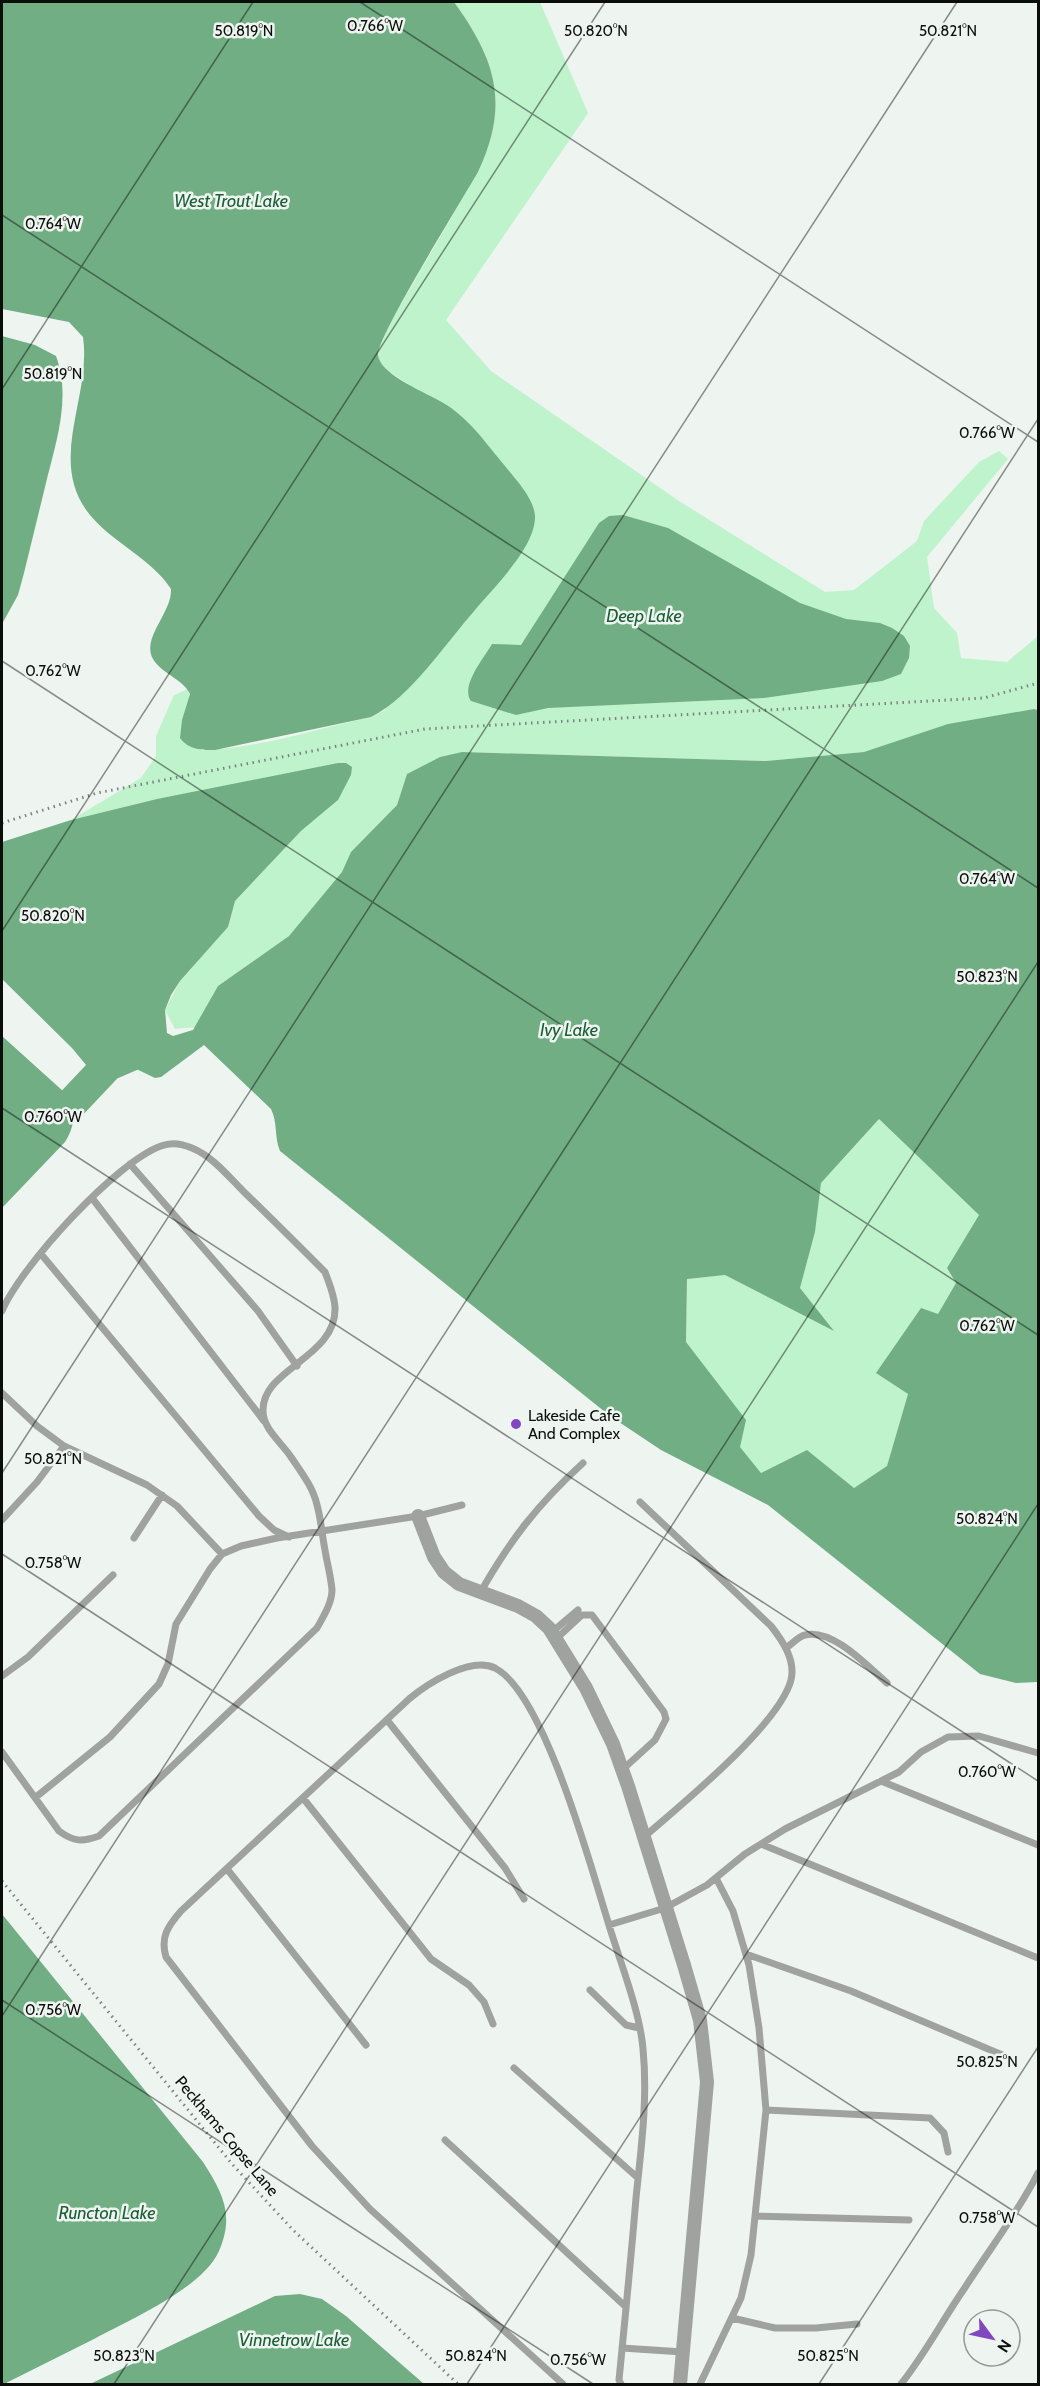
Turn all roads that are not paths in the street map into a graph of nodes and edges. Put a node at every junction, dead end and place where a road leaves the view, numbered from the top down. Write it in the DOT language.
graph roads {
  1 [pos="130,1164"];
  2 [pos="92,1198"];
  3 [pos="41,1254"];
  4 [pos="2,1311"];
  5 [pos="297,1366"];
  6 [pos="2,1393"];
  7 [pos="266,1424"];
  8 [pos="64,1446"];
  9 [pos="583,1463"];
  10 [pos="162,1495"];
  11 [pos="639,1502"];
  12 [pos="462,1505"];
  13 [pos="418,1516"];
  14 [pos="2,1520"];
  15 [pos="321,1531"];
  16 [pos="289,1536"];
  17 [pos="134,1538"];
  18 [pos="222,1554"];
  19 [pos="113,1575"];
  20 [pos="480,1593"];
  21 [pos="578,1610"];
  22 [pos="554,1635"];
  23 [pos="786,1648"];
  24 [pos="2,1677"];
  25 [pos="887,1683"];
  26 [pos="387,1720"];
  27 [pos="2,1752"];
  28 [pos="1038,1753"];
  29 [pos="622,1770"];
  30 [pos="881,1781"];
  31 [pos="36,1797"];
  32 [pos="303,1798"];
  33 [pos="644,1837"];
  34 [pos="762,1844"];
  35 [pos="1038,1845"];
  36 [pos="227,1869"];
  37 [pos="716,1878"];
  38 [pos="524,1899"];
  39 [pos="665,1908"];
  40 [pos="609,1925"];
  41 [pos="746,1954"];
  42 [pos="1038,1958"];
  43 [pos="590,1990"];
  44 [pos="493,2024"];
  45 [pos="639,2028"];
  46 [pos="366,2045"];
  47 [pos="1007,2057"];
  48 [pos="513,2068"];
  49 [pos="766,2110"];
  50 [pos="445,2140"];
  51 [pos="948,2152"];
  52 [pos="1038,2173"];
  53 [pos="638,2178"];
  54 [pos="755,2216"];
  55 [pos="909,2220"];
  56 [pos="626,2307"];
  57 [pos="732,2318"];
  58 [pos="856,2324"];
  59 [pos="622,2348"];
  60 [pos="683,2352"];
  61 [pos="563,2385"];
  62 [pos="621,2385"];
  63 [pos="680,2385"];
  64 [pos="700,2385"];
  65 [pos="901,2385"];
  1 -- 2 [label="lane"];
  1 -- 5 [label="lane"];
  1 -- 5 [label="lane"];
  2 -- 3 [label="lane"];
  2 -- 7 [label="lane"];
  3 -- 4 [label="lane"];
  3 -- 16 [label="lane"];
  5 -- 7 [label="lane"];
  6 -- 8 [label="lane"];
  7 -- 15 [label="lane"];
  8 -- 10 [label="lane"];
  8 -- 14 [label="lane"];
  9 -- 20 [label="lane"];
  10 -- 17 [label="lane"];
  10 -- 18 [label="lane"];
  11 -- 23 [label="lane"];
  12 -- 13 [label="lane"];
  13 -- 15 [label="lane"];
  13 -- 20 [label="street"];
  15 -- 16 [label="lane"];
  15 -- 31 [label="lane"];
  16 -- 18 [label="lane"];
  18 -- 31 [label="lane"];
  19 -- 24 [label="lane"];
  20 -- 22 [label="street"];
  21 -- 22 [label="lane"];
  22 -- 29 [label="street"];
  22 -- 29 [label="lane"];
  23 -- 25 [label="lane"];
  23 -- 33 [label="lane"];
  26 -- 32 [label="lane"];
  26 -- 38 [label="lane"];
  26 -- 40 [label="lane"];
  27 -- 31 [label="lane"];
  28 -- 30 [label="lane"];
  29 -- 33 [label="street"];
  30 -- 34 [label="lane"];
  30 -- 35 [label="lane"];
  32 -- 36 [label="lane"];
  32 -- 44 [label="lane"];
  33 -- 39 [label="street"];
  34 -- 37 [label="lane"];
  34 -- 42 [label="lane"];
  36 -- 46 [label="lane"];
  36 -- 61 [label="lane"];
  37 -- 39 [label="lane"];
  37 -- 41 [label="lane"];
  39 -- 40 [label="lane"];
  39 -- 60 [label="street"];
  40 -- 45 [label="lane"];
  41 -- 47 [label="lane"];
  41 -- 49 [label="lane"];
  43 -- 45 [label="lane"];
  45 -- 53 [label="lane"];
  48 -- 53 [label="lane"];
  49 -- 51 [label="lane"];
  49 -- 54 [label="lane"];
  50 -- 56 [label="lane"];
  52 -- 65 [label="lane"];
  53 -- 56 [label="lane"];
  54 -- 55 [label="lane"];
  54 -- 57 [label="lane"];
  56 -- 59 [label="lane"];
  57 -- 58 [label="lane"];
  57 -- 64 [label="lane"];
  59 -- 60 [label="lane"];
  59 -- 62 [label="lane"];
  60 -- 63 [label="street"];
}
